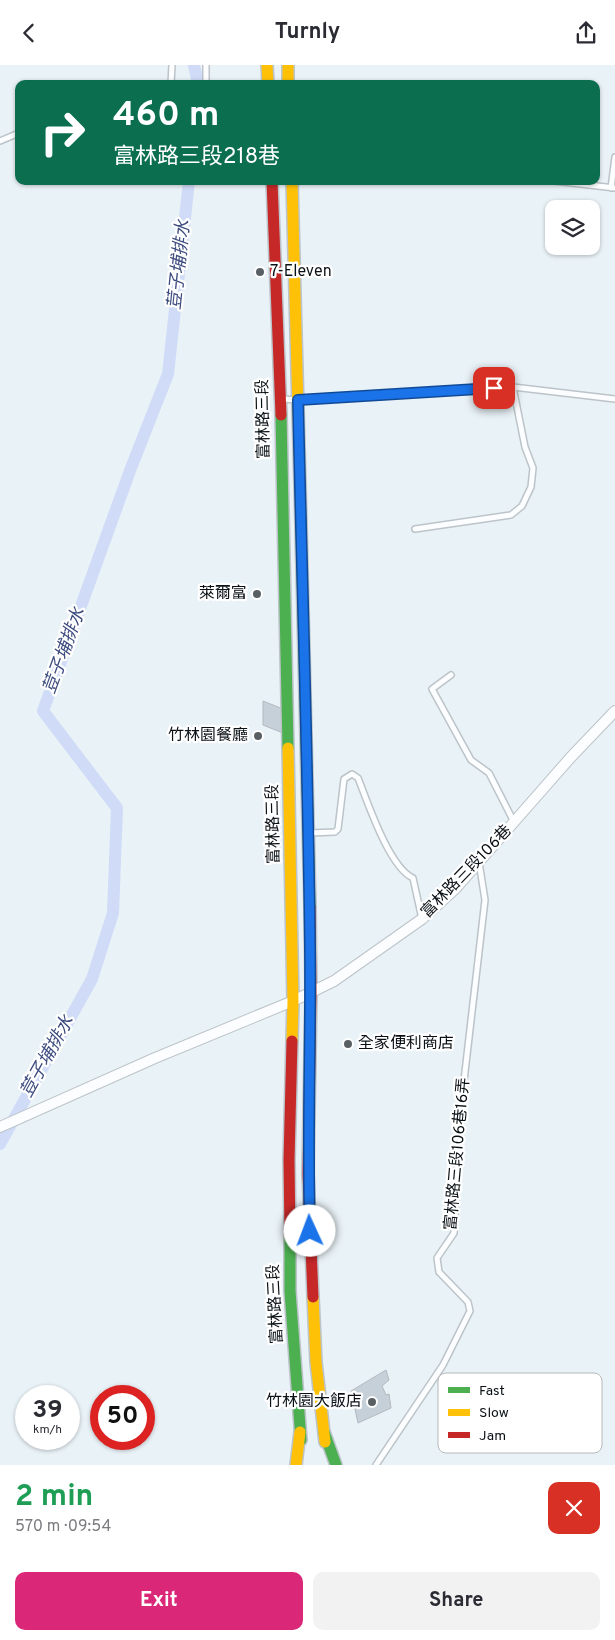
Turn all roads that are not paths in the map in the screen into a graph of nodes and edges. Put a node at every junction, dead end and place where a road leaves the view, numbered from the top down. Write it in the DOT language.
graph roads {
  1 [pos="172,65"];
  2 [pos="206,65"];
  3 [pos="267,65"];
  4 [pos="288,65"];
  5 [pos="172,80"];
  6 [pos="206,80"];
  7 [pos="268,80"];
  8 [pos="288,80"];
  9 [pos="15,135"];
  10 [pos="0,141"];
  11 [pos="615,157"];
  12 [pos="272,185"];
  13 [pos="292,185"];
  14 [pos="588,185"];
  15 [pos="613,188"];
  16 [pos="513,387"];
  17 [pos="280,399"];
  18 [pos="615,399"];
  19 [pos="298,400"];
  20 [pos="415,529"];
  21 [pos="451,675"];
  22 [pos="286,695"];
  23 [pos="305,696"];
  24 [pos="615,711"];
  25 [pos="290,789"];
  26 [pos="308,789"];
  27 [pos="514,823"];
  28 [pos="309,833"];
  29 [pos="479,862"];
  30 [pos="422,919"];
  31 [pos="311,993"];
  32 [pos="293,1001"];
  33 [pos="0,1127"];
  34 [pos="324,1431"];
  35 [pos="300,1432"];
  36 [pos="296,1465"];
  37 [pos="305,1465"];
  38 [pos="328,1465"];
  39 [pos="336,1465"];
  40 [pos="376,1465"];
  1 -- 5 [label="lane"];
  2 -- 6 [label="lane"];
  3 -- 7 [label="main road"];
  4 -- 8 [label="main road"];
  9 -- 10 [label="lane"];
  11 -- 15 [label="lane"];
  12 -- 17 [label="main road, 富林路三段"];
  13 -- 19 [label="main road"];
  14 -- 15 [label="lane"];
  16 -- 18 [label="lane"];
  16 -- 19 [label="lane"];
  16 -- 20 [label="lane"];
  17 -- 19 [label="lane"];
  17 -- 22 [label="main road, 富林路三段"];
  19 -- 23 [label="main road"];
  21 -- 27 [label="lane"];
  22 -- 23 [label="street"];
  22 -- 25 [label="main road, 富林路三段"];
  23 -- 26 [label="main road"];
  24 -- 27 [label="street, 富林路三段106巷"];
  25 -- 26 [label="street"];
  25 -- 32 [label="main road, 富林路三段"];
  26 -- 28 [label="main road"];
  27 -- 29 [label="street, 富林路三段106巷"];
  28 -- 30 [label="lane"];
  28 -- 31 [label="main road"];
  29 -- 30 [label="street, 富林路三段106巷"];
  29 -- 40 [label="lane, 富林路三段106巷16弄"];
  30 -- 31 [label="street, 富林路三段106巷"];
  31 -- 32 [label="street, 富林路三段106巷"];
  31 -- 34 [label="main road"];
  32 -- 33 [label="street, 富林路三段106巷"];
  32 -- 35 [label="main road, 富林路三段"];
  34 -- 38 [label="main road"];
  34 -- 39 [label="main road"];
  35 -- 36 [label="main road"];
  35 -- 37 [label="main road, 富林路三段"];
}
